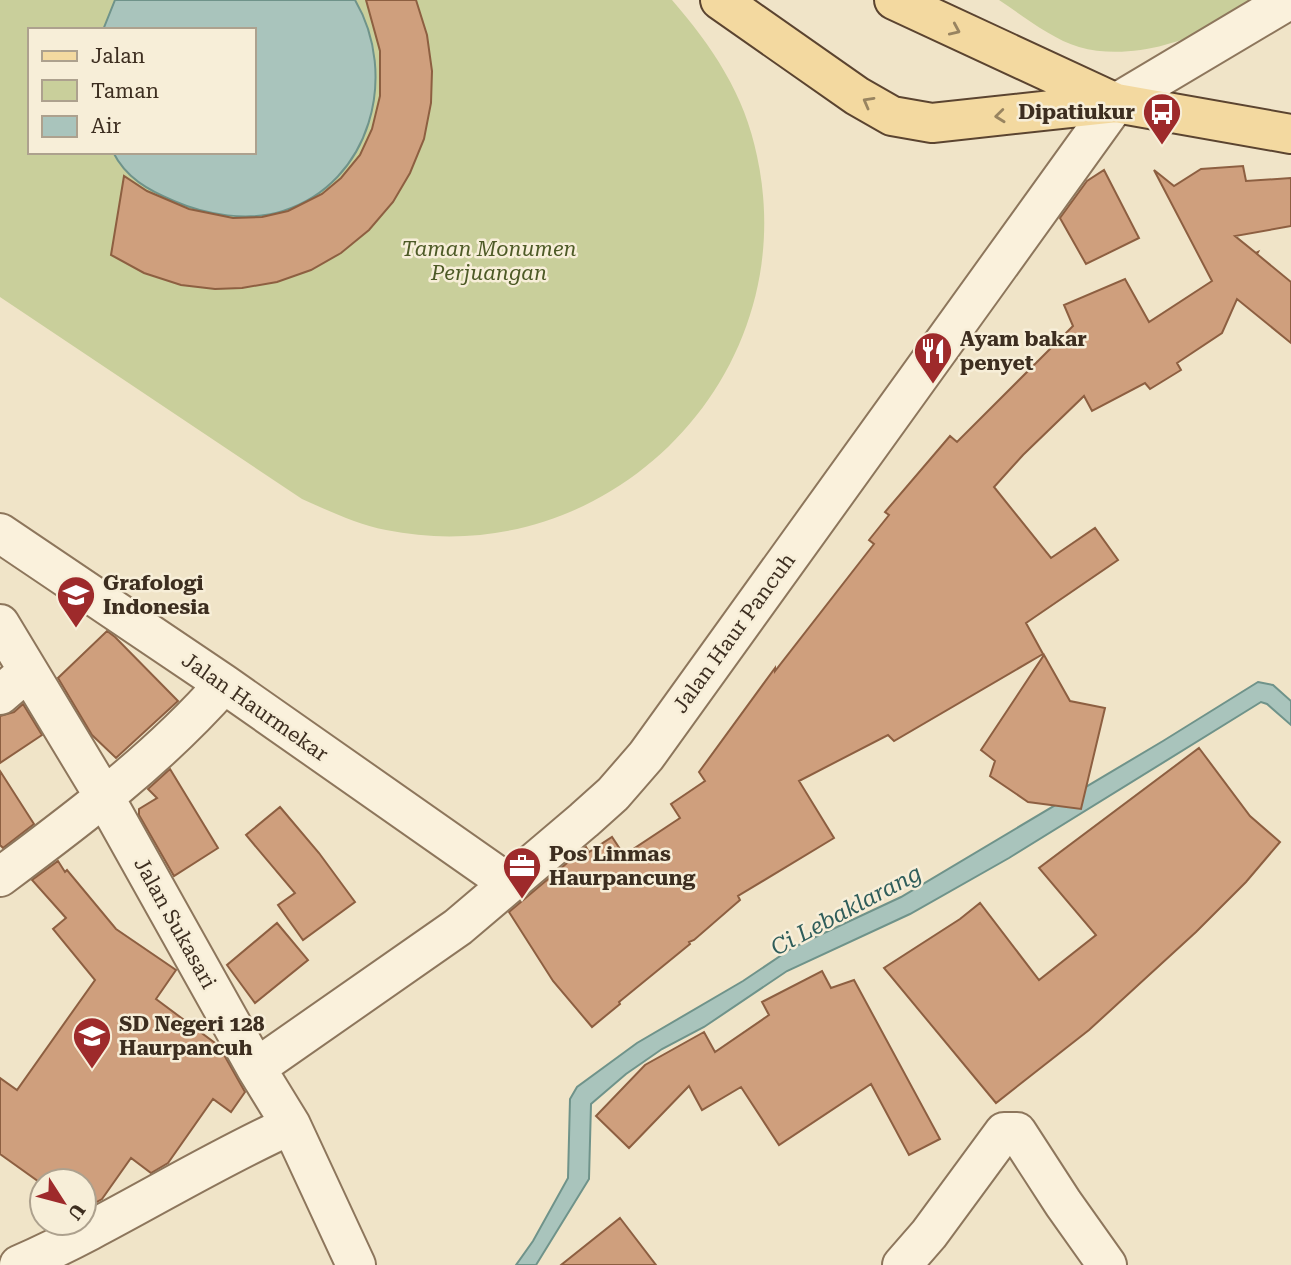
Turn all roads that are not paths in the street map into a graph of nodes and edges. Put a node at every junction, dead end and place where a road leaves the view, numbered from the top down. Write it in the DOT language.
graph roads {
  1 [pos="720,0"];
  2 [pos="894,0"];
  3 [pos="1289,0"];
  4 [pos="1116,103"];
  5 [pos="1291,134"];
  6 [pos="0,533"];
  7 [pos="0,624"];
  8 [pos="14,683"];
  9 [pos="224,684"];
  10 [pos="105,798"];
  11 [pos="0,877"];
  12 [pos="508,883"];
  13 [pos="256,1068"];
  14 [pos="290,1125"];
  15 [pos="19,1265"];
  16 [pos="356,1265"];
  17 [pos="902,1265"];
  18 [pos="1107,1265"];
  4 -- 1 [label="main road, one-way"];
  2 -- 4 [label="main road, one-way"];
  3 -- 4 [label="street"];
  4 -- 5 [label="main road"];
  4 -- 12 [label="street, Jalan Haur Pancuh"];
  6 -- 9 [label="street, Jalan Haurmekar"];
  7 -- 8 [label="street, Jalan Sukasari"];
  8 -- 10 [label="street, Jalan Sukasari"];
  9 -- 10 [label="street"];
  9 -- 12 [label="street, Jalan Haurmekar"];
  10 -- 11 [label="street"];
  10 -- 13 [label="street, Jalan Sukasari"];
  12 -- 13 [label="street, Jalan Haur Pancuh"];
  13 -- 14 [label="street, Jalan Sukasari"];
  14 -- 15 [label="street"];
  14 -- 16 [label="street, Jalan Sukasari"];
  17 -- 18 [label="street"];
}
